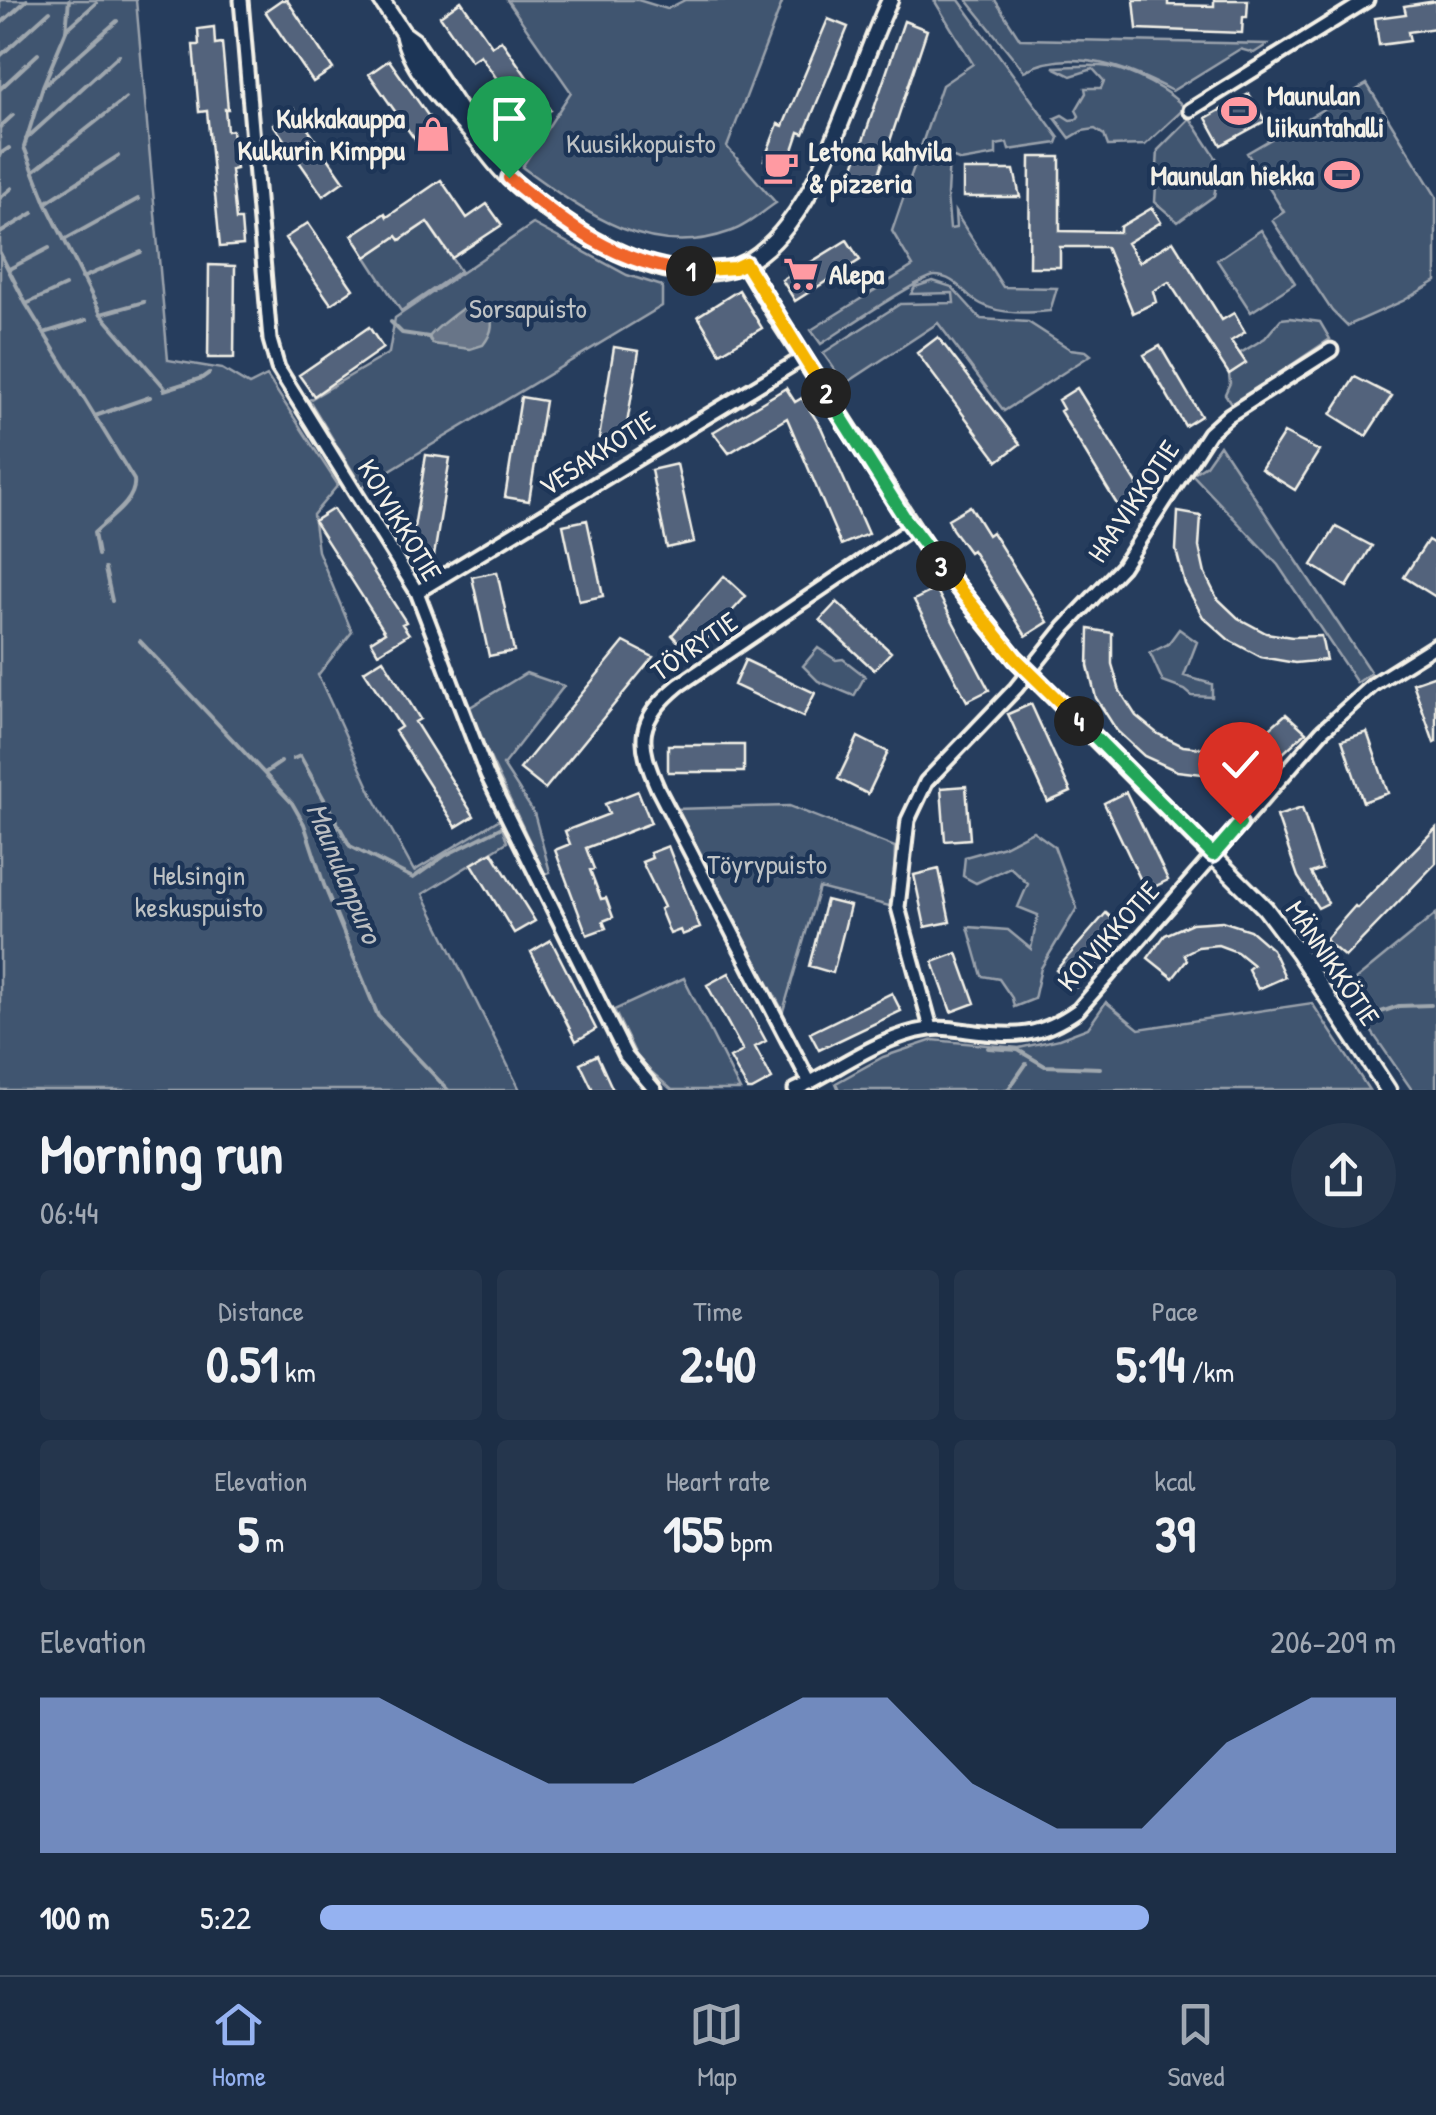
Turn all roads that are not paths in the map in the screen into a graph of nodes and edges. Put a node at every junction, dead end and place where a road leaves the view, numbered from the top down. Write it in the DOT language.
graph roads {
  1 [pos="241,0"];
  2 [pos="381,0"];
  3 [pos="890,0"];
  4 [pos="1367,0"];
  5 [pos="1190,110"];
  6 [pos="745,263"];
  7 [pos="1331,350"];
  8 [pos="803,358"];
  9 [pos="912,528"];
  10 [pos="417,592"];
  11 [pos="1436,646"];
  12 [pos="1028,671"];
  13 [pos="1213,855"];
  14 [pos="931,1028"];
  15 [pos="810,1082"];
  16 [pos="655,1090"];
  17 [pos="795,1090"];
  18 [pos="1388,1090"];
  1 -- 10 [label="street, KOIVIKKOTIE"];
  2 -- 6 [label="street"];
  3 -- 6 [label="street"];
  4 -- 5 [label="street"];
  6 -- 8 [label="street, MÄNNIKKÖTIE"];
  7 -- 12 [label="street, HAAVIKKOTIE"];
  8 -- 9 [label="street, MÄNNIKKÖTIE"];
  8 -- 10 [label="street, VESAKKOTIE"];
  9 -- 12 [label="street, MÄNNIKKÖTIE"];
  9 -- 15 [label="street, TÖYRYTIE"];
  10 -- 16 [label="street, KOIVIKKOTIE"];
  11 -- 13 [label="street, KOIVIKKOTIE"];
  12 -- 13 [label="street, MÄNNIKKÖTIE"];
  12 -- 14 [label="street, HAAVIKKOTIE"];
  13 -- 14 [label="street, KOIVIKKOTIE"];
  13 -- 18 [label="street, MÄNNIKKÖTIE"];
  14 -- 15 [label="street, KOIVIKKOTIE"];
  15 -- 17 [label="street, KOIVIKKOTIE"];
}
